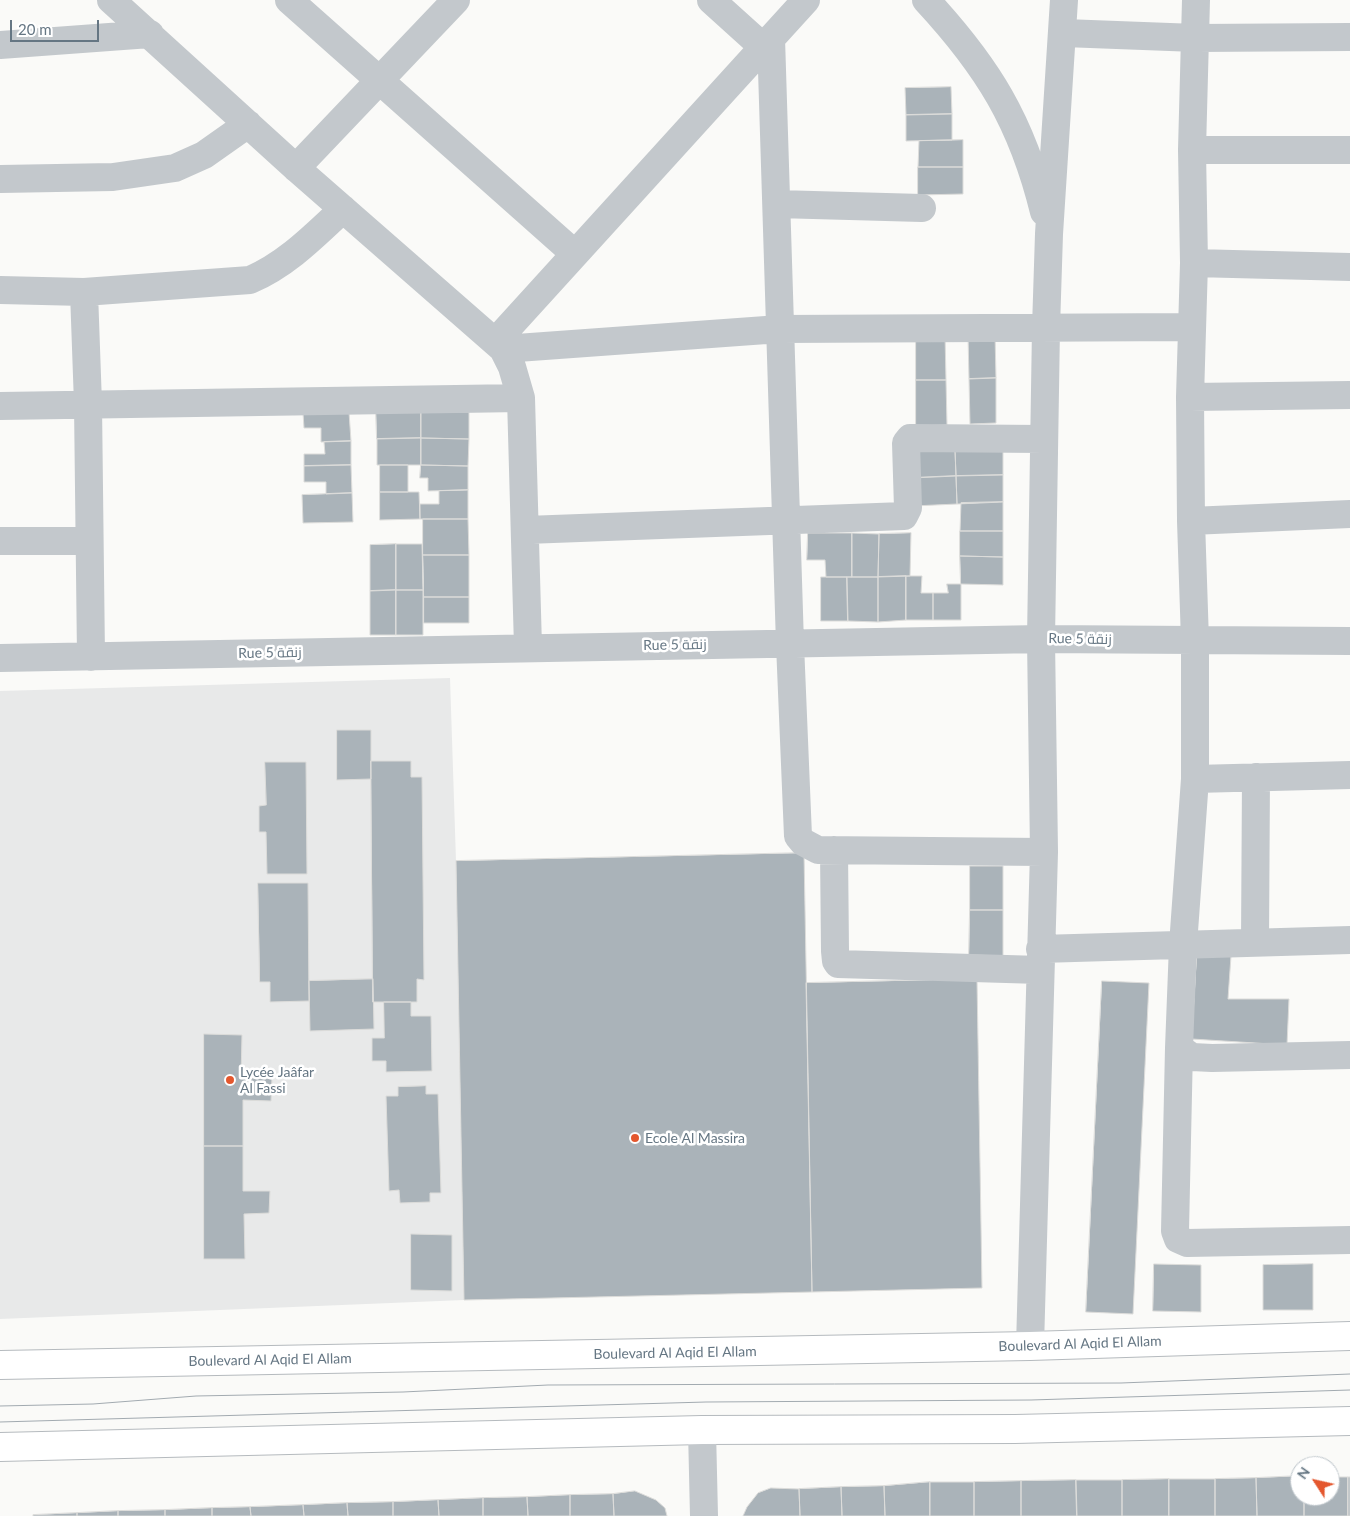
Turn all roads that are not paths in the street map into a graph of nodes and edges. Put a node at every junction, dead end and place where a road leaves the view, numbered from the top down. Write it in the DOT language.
graph roads {
  1 [pos="289,0"];
  2 [pos="456,0"];
  3 [pos="711,0"];
  4 [pos="806,0"];
  5 [pos="926,0"];
  6 [pos="1064,0"];
  7 [pos="1196,0"];
  8 [pos="124,4"];
  9 [pos="1064,33"];
  10 [pos="150,34"];
  11 [pos="1350,37"];
  12 [pos="1196,38"];
  13 [pos="767,43"];
  14 [pos="0,45"];
  15 [pos="381,80"];
  16 [pos="248,124"];
  17 [pos="1192,150"];
  18 [pos="1350,150"];
  19 [pos="296,168"];
  20 [pos="0,179"];
  21 [pos="776,204"];
  22 [pos="343,208"];
  23 [pos="922,208"];
  24 [pos="1049,234"];
  25 [pos="575,254"];
  26 [pos="1194,264"];
  27 [pos="1350,267"];
  28 [pos="0,290"];
  29 [pos="84,292"];
  30 [pos="1192,327"];
  31 [pos="1046,328"];
  32 [pos="780,329"];
  33 [pos="500,345"];
  34 [pos="1350,395"];
  35 [pos="1190,397"];
  36 [pos="521,398"];
  37 [pos="88,404"];
  38 [pos="0,406"];
  39 [pos="1044,439"];
  40 [pos="1350,514"];
  41 [pos="786,520"];
  42 [pos="1191,521"];
  43 [pos="526,530"];
  44 [pos="0,541"];
  45 [pos="90,541"];
  46 [pos="1041,639"];
  47 [pos="1195,641"];
  48 [pos="1350,641"];
  49 [pos="790,644"];
  50 [pos="528,648"];
  51 [pos="92,657"];
  52 [pos="0,658"];
  53 [pos="1350,776"];
  54 [pos="1256,777"];
  55 [pos="1195,779"];
  56 [pos="834,850"];
  57 [pos="1044,852"];
  58 [pos="1350,940"];
  59 [pos="1255,941"];
  60 [pos="1183,945"];
  61 [pos="1040,960"];
  62 [pos="1179,1048"];
  63 [pos="1350,1055"];
  64 [pos="1350,1240"];
  65 [pos="1350,1336"];
  66 [pos="1030,1346"];
  67 [pos="0,1365"];
  68 [pos="1350,1421"];
  69 [pos="702,1430"];
  70 [pos="0,1447"];
  71 [pos="704,1516"];
  1 -- 15 [label="street"];
  2 -- 15 [label="street"];
  3 -- 13 [label="street"];
  4 -- 13 [label="street"];
  5 -- 24 [label="street"];
  6 -- 9 [label="street"];
  7 -- 12 [label="street"];
  8 -- 10 [label="street"];
  9 -- 12 [label="street"];
  9 -- 24 [label="street"];
  10 -- 14 [label="street"];
  10 -- 16 [label="street"];
  11 -- 12 [label="street"];
  12 -- 17 [label="street"];
  13 -- 21 [label="street"];
  13 -- 25 [label="street"];
  15 -- 19 [label="street"];
  15 -- 25 [label="street"];
  16 -- 19 [label="street"];
  16 -- 20 [label="street"];
  17 -- 18 [label="street"];
  17 -- 26 [label="street"];
  19 -- 22 [label="street"];
  21 -- 23 [label="street"];
  21 -- 32 [label="street"];
  22 -- 29 [label="street"];
  22 -- 33 [label="street"];
  24 -- 31 [label="street"];
  25 -- 33 [label="street"];
  26 -- 27 [label="street"];
  26 -- 30 [label="street"];
  28 -- 29 [label="street"];
  29 -- 37 [label="street"];
  30 -- 31 [label="street"];
  30 -- 35 [label="street"];
  31 -- 32 [label="street"];
  31 -- 39 [label="street"];
  32 -- 33 [label="street"];
  32 -- 41 [label="street"];
  33 -- 36 [label="street"];
  34 -- 35 [label="street"];
  35 -- 42 [label="street"];
  36 -- 37 [label="street"];
  36 -- 43 [label="street"];
  37 -- 38 [label="street"];
  37 -- 45 [label="street"];
  39 -- 41 [label="street"];
  39 -- 46 [label="street"];
  40 -- 42 [label="street"];
  41 -- 43 [label="street"];
  41 -- 49 [label="street"];
  42 -- 47 [label="street"];
  43 -- 50 [label="street"];
  44 -- 45 [label="street"];
  45 -- 51 [label="street"];
  46 -- 47 [label="street, Rue 5 زنقة"];
  46 -- 49 [label="street, Rue 5 زنقة"];
  46 -- 57 [label="street"];
  47 -- 48 [label="street, Rue 5 زنقة"];
  47 -- 55 [label="street"];
  49 -- 50 [label="street, Rue 5 زنقة"];
  49 -- 56 [label="street"];
  50 -- 51 [label="street, Rue 5 زنقة"];
  51 -- 52 [label="street, Rue 5 زنقة"];
  53 -- 54 [label="street"];
  54 -- 55 [label="street"];
  54 -- 59 [label="street"];
  55 -- 60 [label="street"];
  56 -- 57 [label="street"];
  56 -- 61 [label="street"];
  57 -- 61 [label="street"];
  58 -- 59 [label="street"];
  59 -- 60 [label="street"];
  60 -- 61 [label="street"];
  60 -- 62 [label="street"];
  61 -- 66 [label="street"];
  62 -- 63 [label="street"];
  62 -- 64 [label="street"];
  65 -- 66 [label="main road, Boulevard Al Aqid El Allam"];
  66 -- 67 [label="main road, Boulevard Al Aqid El Allam"];
  68 -- 69 [label="main road"];
  69 -- 70 [label="main road"];
  69 -- 71 [label="street"];
}
